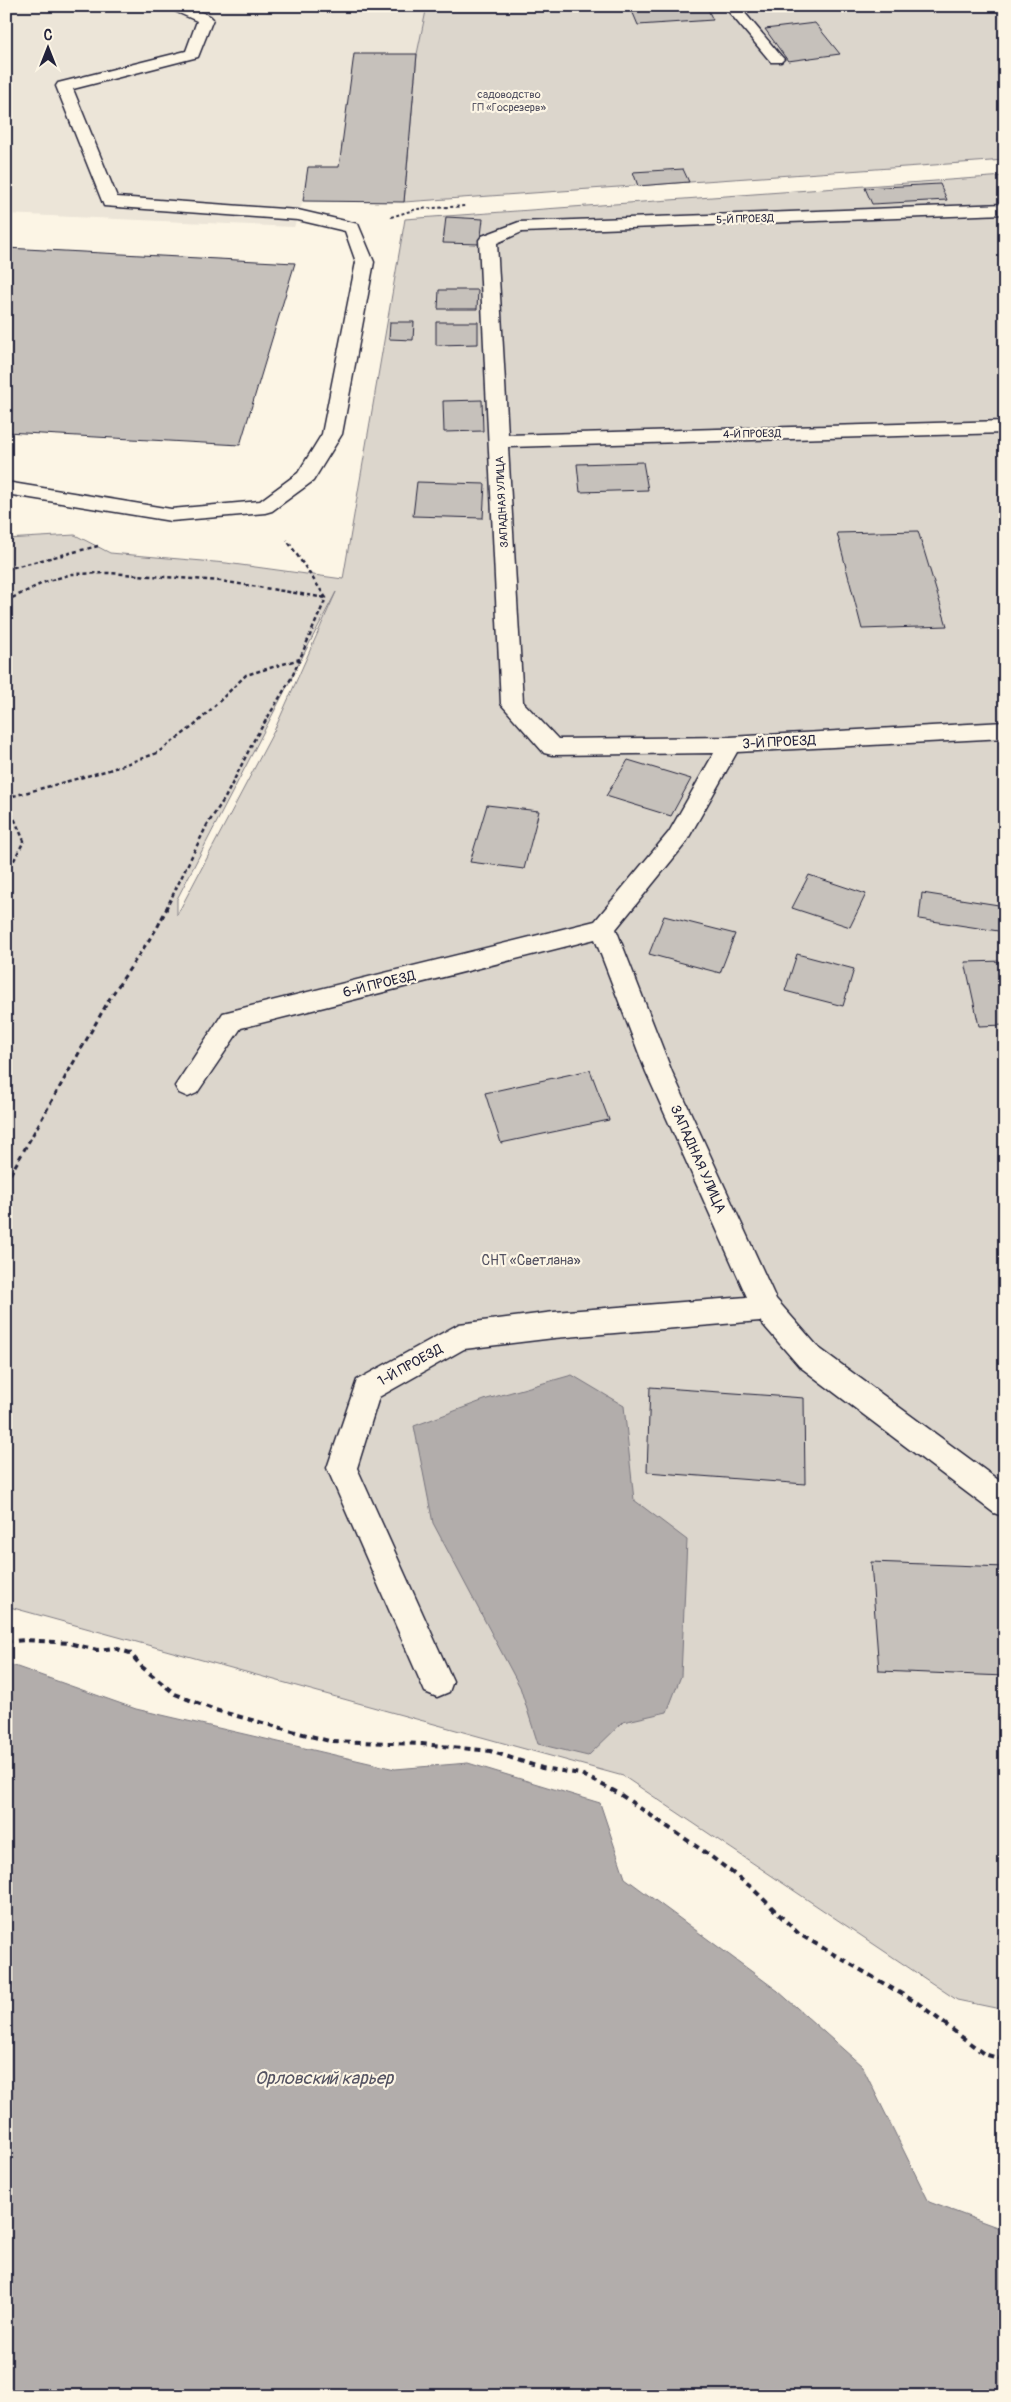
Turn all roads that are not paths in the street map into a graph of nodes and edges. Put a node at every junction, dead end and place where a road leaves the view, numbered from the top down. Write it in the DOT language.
graph roads {
  1 [pos="175,6"];
  2 [pos="731,6"];
  3 [pos="776,58"];
  4 [pos="1005,209"];
  5 [pos="488,240"];
  6 [pos="1005,427"];
  7 [pos="499,441"];
  8 [pos="6,488"];
  9 [pos="1005,730"];
  10 [pos="730,745"];
  11 [pos="552,747"];
  12 [pos="603,928"];
  13 [pos="188,1086"];
  14 [pos="766,1308"];
  15 [pos="1005,1503"];
  16 [pos="437,1680"];
  1 -- 8 [label="street"];
  2 -- 3 [label="street"];
  4 -- 5 [label="street, 5-Й ПРОЕЗД"];
  5 -- 7 [label="street, ЗАПАДНАЯ УЛИЦА"];
  6 -- 7 [label="street, 4-Й ПРОЕЗД"];
  7 -- 11 [label="street, ЗАПАДНАЯ УЛИЦА"];
  9 -- 10 [label="street, 3-Й ПРОЕЗД"];
  10 -- 11 [label="street, 3-Й ПРОЕЗД"];
  10 -- 12 [label="street"];
  12 -- 13 [label="street, 6-Й ПРОЕЗД"];
  12 -- 14 [label="street, ЗАПАДНАЯ УЛИЦА"];
  14 -- 15 [label="street, ЗАПАДНАЯ УЛИЦА"];
  14 -- 16 [label="street, 1-Й ПРОЕЗД"];
}
